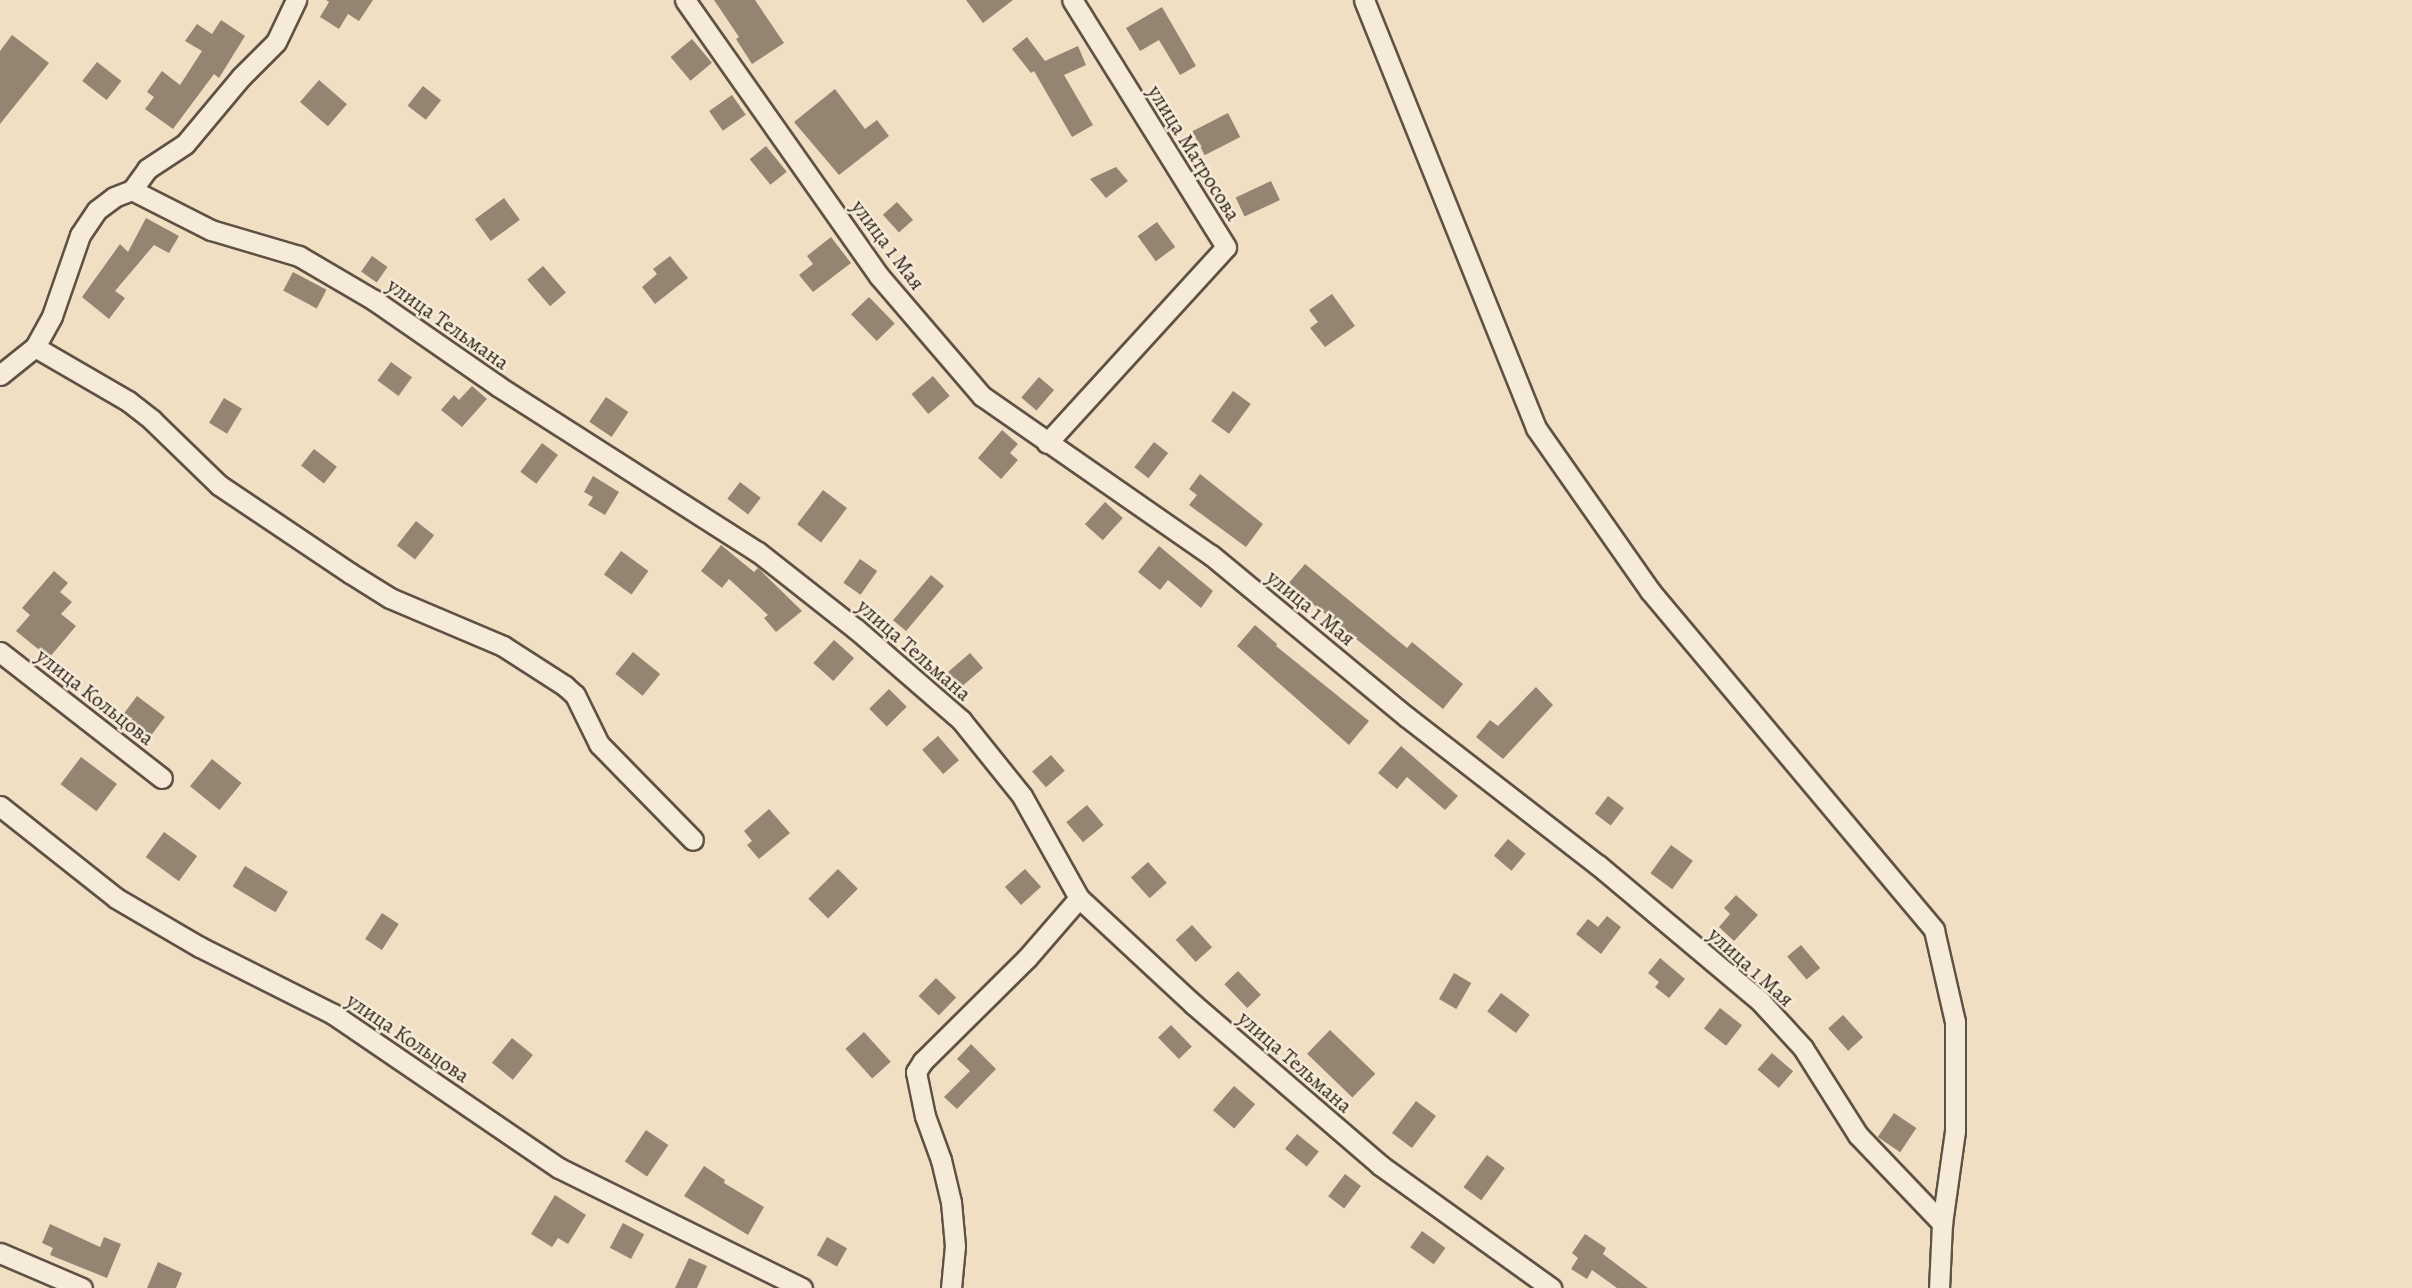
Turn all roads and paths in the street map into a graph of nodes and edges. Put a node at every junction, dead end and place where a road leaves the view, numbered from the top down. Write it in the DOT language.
graph roads {
  1 [pos="296,0"];
  2 [pos="685,0"];
  3 [pos="1072,0"];
  4 [pos="1364,0"];
  5 [pos="132,190"];
  6 [pos="35,347"];
  7 [pos="0,375"];
  8 [pos="1047,443"];
  9 [pos="0,652"];
  10 [pos="162,778"];
  11 [pos="0,806"];
  12 [pos="694,840"];
  13 [pos="1079,898"];
  14 [pos="1942,1223"];
  15 [pos="0,1252"];
  16 [pos="82,1288"];
  17 [pos="802,1288"];
  18 [pos="951,1288"];
  19 [pos="1551,1288"];
  20 [pos="1939,1288"];
  1 -- 5 [label="street"];
  2 -- 8 [label="street, улица 1 Мая"];
  3 -- 8 [label="street, улица Матросова"];
  4 -- 14 [label="street"];
  5 -- 6 [label="street"];
  5 -- 13 [label="street, улица Тельмана"];
  6 -- 7 [label="street"];
  6 -- 12 [label="street"];
  8 -- 14 [label="street, улица 1 Мая"];
  9 -- 10 [label="street, улица Кольцoва"];
  11 -- 17 [label="street, улица Кольцова"];
  13 -- 18 [label="street"];
  13 -- 19 [label="street, улица Тельмана"];
  14 -- 20 [label="street"];
  15 -- 16 [label="street"];
}
